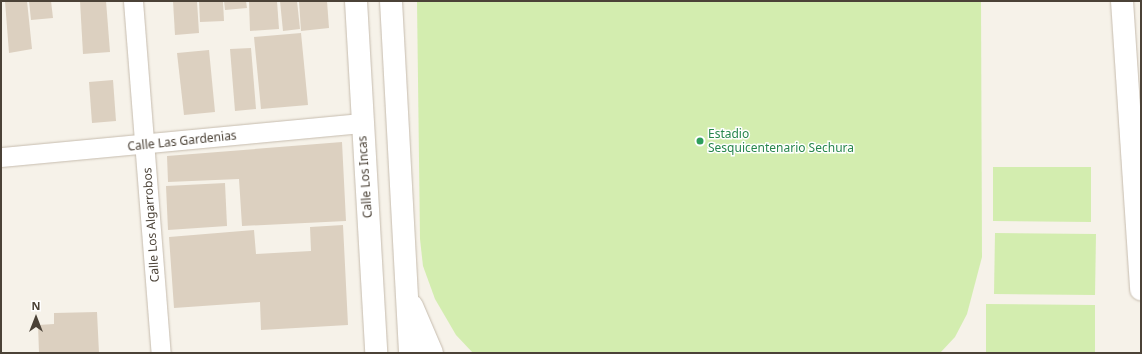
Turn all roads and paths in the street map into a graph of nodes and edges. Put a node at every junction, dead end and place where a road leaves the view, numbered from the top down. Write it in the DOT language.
graph roads {
  1 [pos="133,1"];
  2 [pos="356,1"];
  3 [pos="391,1"];
  4 [pos="1122,1"];
  5 [pos="362,123"];
  6 [pos="145,145"];
  7 [pos="1,157"];
  8 [pos="1141,289"];
  9 [pos="407,294"];
  10 [pos="161,353"];
  11 [pos="376,353"];
  12 [pos="410,353"];
  13 [pos="432,353"];
  1 -- 6 [label="street, Calle Los Algarrobos"];
  2 -- 5 [label="street, Calle Los Incas"];
  3 -- 9 [label="street"];
  4 -- 8 [label="street"];
  5 -- 6 [label="street, Calle Las Gardenias"];
  5 -- 11 [label="street, Calle Los Incas"];
  6 -- 7 [label="street, Calle Las Gardenias"];
  6 -- 10 [label="street, Calle Los Algarrobos"];
  9 -- 12 [label="street"];
  9 -- 13 [label="street"];
}
